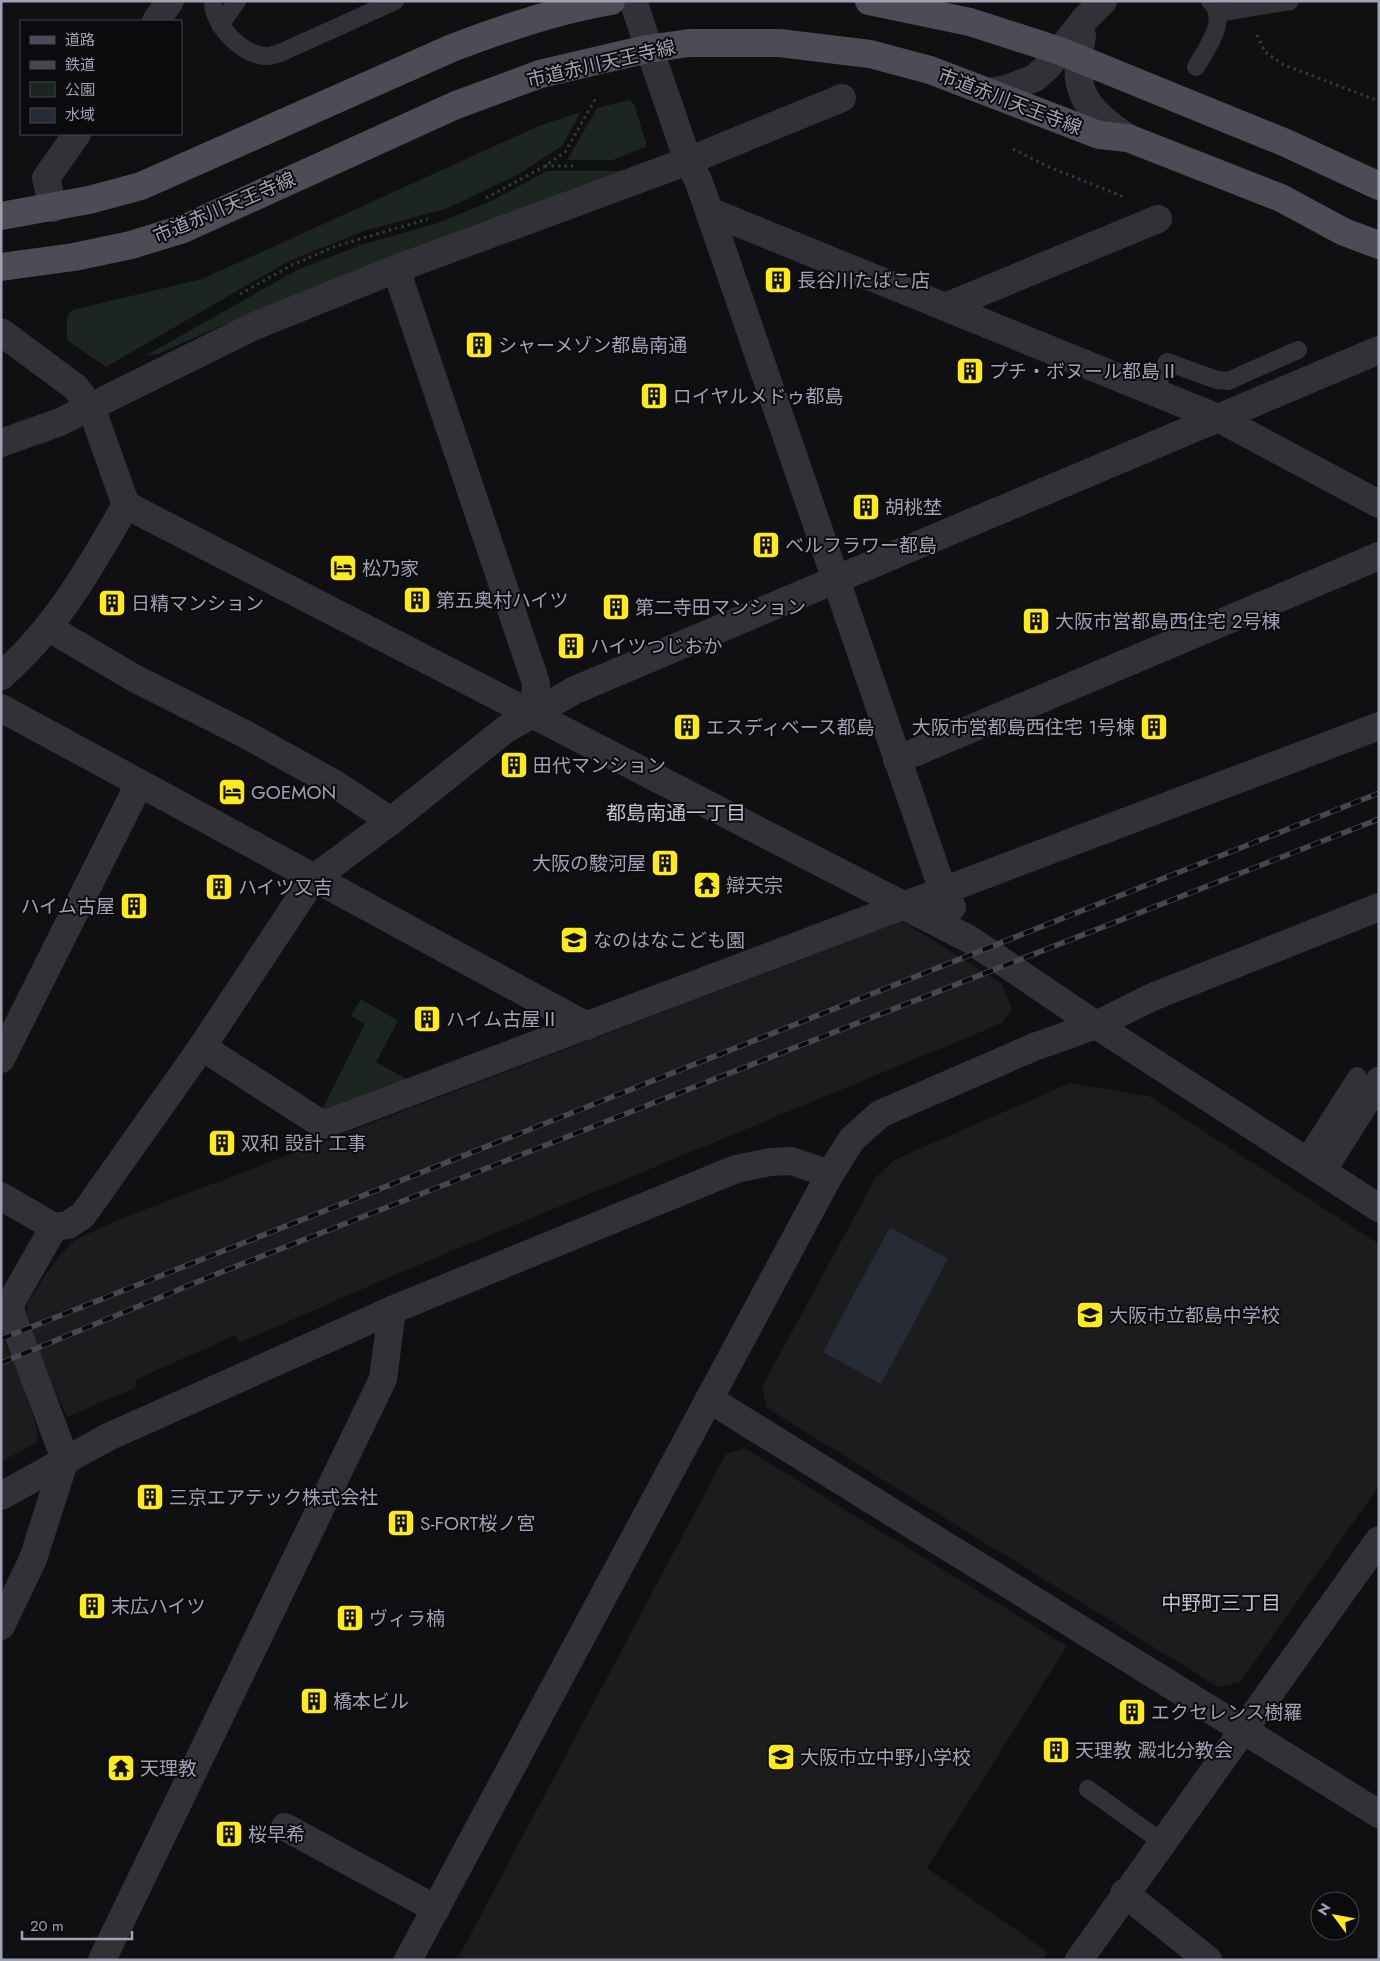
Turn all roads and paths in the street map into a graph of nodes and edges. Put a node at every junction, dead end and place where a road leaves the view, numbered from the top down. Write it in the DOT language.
graph roads {
  1 [pos="170,1"];
  2 [pos="214,1"];
  3 [pos="237,1"];
  4 [pos="395,1"];
  5 [pos="611,1"];
  6 [pos="633,1"];
  7 [pos="869,1"];
  8 [pos="1290,1"];
  9 [pos="1214,7"];
  10 [pos="1250,8"];
  11 [pos="1094,10"];
  12 [pos="157,20"];
  13 [pos="220,26"];
  14 [pos="647,49"];
  15 [pos="1069,55"];
  16 [pos="1196,67"];
  17 [pos="988,92"];
  18 [pos="597,96"];
  19 [pos="842,98"];
  20 [pos="1379,101"];
  21 [pos="76,135"];
  22 [pos="1128,138"];
  23 [pos="1013,149"];
  24 [pos="688,161"];
  25 [pos="1379,186"];
  26 [pos="1126,198"];
  27 [pos="482,199"];
  28 [pos="53,208"];
  29 [pos="709,211"];
  30 [pos="1,216"];
  31 [pos="434,217"];
  32 [pos="1158,219"];
  33 [pos="1379,245"];
  34 [pos="1,267"];
  35 [pos="396,269"];
  36 [pos="239,294"];
  37 [pos="945,307"];
  38 [pos="1,332"];
  39 [pos="1298,350"];
  40 [pos="1379,350"];
  41 [pos="1154,392"];
  42 [pos="91,407"];
  43 [pos="1218,418"];
  44 [pos="1,444"];
  45 [pos="1379,504"];
  46 [pos="126,505"];
  47 [pos="1379,556"];
  48 [pos="837,579"];
  49 [pos="49,628"];
  50 [pos="1,676"];
  51 [pos="1,708"];
  52 [pos="534,713"];
  53 [pos="1379,726"];
  54 [pos="897,760"];
  55 [pos="139,784"];
  56 [pos="391,821"];
  57 [pos="313,879"];
  58 [pos="943,891"];
  59 [pos="908,906"];
  60 [pos="1379,906"];
  61 [pos="969,939"];
  62 [pos="1096,1024"];
  63 [pos="587,1026"];
  64 [pos="202,1047"];
  65 [pos="1,1059"];
  66 [pos="1368,1079"];
  67 [pos="1313,1165"];
  68 [pos="830,1174"];
  69 [pos="1,1196"];
  70 [pos="1379,1208"];
  71 [pos="54,1227"];
  72 [pos="392,1310"];
  73 [pos="709,1399"];
  74 [pos="65,1459"];
  75 [pos="1,1496"];
  76 [pos="1379,1540"];
  77 [pos="1,1626"];
  78 [pos="1244,1729"];
  79 [pos="1088,1789"];
  80 [pos="1379,1814"];
  81 [pos="285,1828"];
  82 [pos="1162,1842"];
  83 [pos="1124,1894"];
  84 [pos="436,1909"];
  85 [pos="102,1960"];
  86 [pos="408,1960"];
  87 [pos="1079,1960"];
  88 [pos="1208,1960"];
  1 -- 12 [label="street"];
  2 -- 13 [label="lane"];
  3 -- 13 [label="lane"];
  4 -- 13 [label="lane"];
  5 -- 28 [label="main road"];
  6 -- 14 [label="street"];
  7 -- 15 [label="main road"];
  8 -- 10 [label="lane"];
  9 -- 10 [label="lane"];
  9 -- 16 [label="lane"];
  10 -- 20 [label="path"];
  11 -- 15 [label="street"];
  14 -- 17 [label="main road, 市道赤川天王寺線"];
  14 -- 24 [label="street"];
  14 -- 34 [label="main road, 市道赤川天王寺線"];
  15 -- 17 [label="street"];
  15 -- 22 [label="street"];
  15 -- 25 [label="main road"];
  17 -- 22 [label="main road, 市道赤川天王寺線"];
  18 -- 27 [label="path"];
  19 -- 24 [label="street"];
  21 -- 28 [label="street"];
  22 -- 33 [label="main road, 市道赤川天王寺線"];
  23 -- 26 [label="path"];
  24 -- 29 [label="street"];
  24 -- 35 [label="street"];
  28 -- 30 [label="main road"];
  29 -- 37 [label="street"];
  29 -- 48 [label="street"];
  31 -- 36 [label="path"];
  32 -- 37 [label="street"];
  35 -- 42 [label="street"];
  35 -- 52 [label="street"];
  37 -- 41 [label="street"];
  38 -- 42 [label="street"];
  39 -- 41 [label="lane"];
  40 -- 43 [label="street"];
  41 -- 43 [label="street"];
  42 -- 44 [label="street"];
  42 -- 46 [label="street"];
  43 -- 45 [label="street"];
  43 -- 48 [label="street"];
  46 -- 49 [label="street"];
  46 -- 52 [label="street"];
  47 -- 54 [label="street"];
  48 -- 52 [label="street"];
  48 -- 54 [label="street"];
  49 -- 50 [label="street"];
  49 -- 56 [label="street"];
  51 -- 55 [label="street"];
  52 -- 56 [label="street"];
  52 -- 59 [label="street"];
  53 -- 58 [label="street"];
  54 -- 58 [label="street"];
  55 -- 57 [label="street"];
  55 -- 65 [label="street"];
  56 -- 57 [label="street"];
  57 -- 63 [label="street"];
  57 -- 64 [label="street"];
  58 -- 59 [label="street"];
  58 -- 61 [label="street"];
  59 -- 61 [label="street"];
  59 -- 63 [label="street"];
  60 -- 62 [label="street"];
  61 -- 62 [label="street"];
  62 -- 67 [label="street"];
  62 -- 68 [label="street"];
  63 -- 64 [label="street"];
  64 -- 71 [label="street"];
  66 -- 67 [label="street"];
  67 -- 70 [label="street"];
  68 -- 72 [label="street"];
  68 -- 73 [label="street"];
  69 -- 71 [label="street"];
  71 -- 74 [label="street"];
  72 -- 74 [label="street"];
  72 -- 85 [label="street"];
  73 -- 78 [label="street"];
  73 -- 84 [label="street"];
  74 -- 75 [label="street"];
  74 -- 77 [label="street"];
  76 -- 78 [label="street"];
  78 -- 80 [label="street"];
  78 -- 82 [label="street"];
  79 -- 82 [label="lane"];
  81 -- 84 [label="street"];
  82 -- 83 [label="street"];
  83 -- 87 [label="street"];
  83 -- 88 [label="street"];
  84 -- 86 [label="street"];
}
